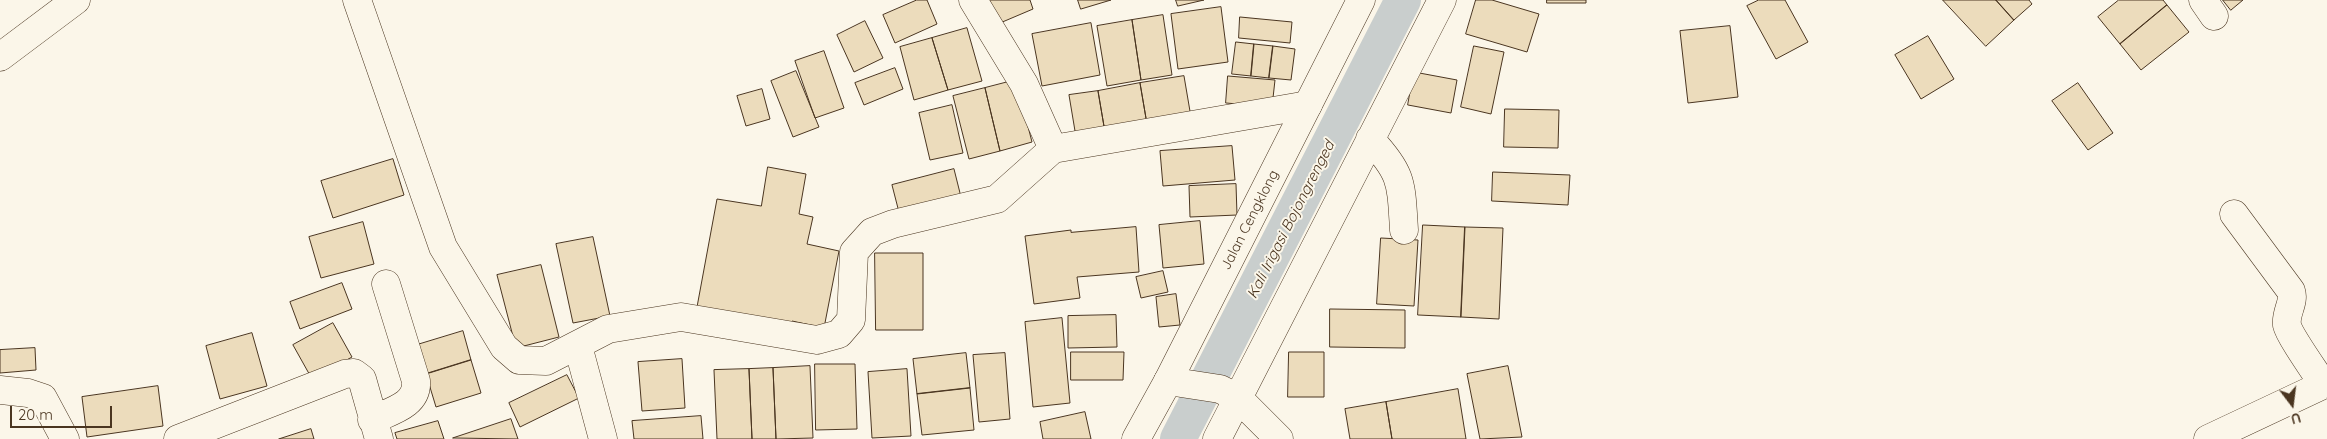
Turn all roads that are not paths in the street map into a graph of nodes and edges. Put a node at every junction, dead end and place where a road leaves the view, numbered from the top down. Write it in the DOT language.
graph roads {
  1 [pos="76,0"];
  2 [pos="357,0"];
  3 [pos="973,0"];
  4 [pos="1361,0"];
  5 [pos="1442,0"];
  6 [pos="0,57"];
  7 [pos="1308,105"];
  8 [pos="1370,139"];
  9 [pos="1053,148"];
  10 [pos="2234,214"];
  11 [pos="1404,230"];
  12 [pos="386,284"];
  13 [pos="578,346"];
  14 [pos="1173,382"];
  15 [pos="2325,384"];
  16 [pos="0,390"];
  17 [pos="1229,393"];
  18 [pos="376,429"];
  19 [pos="65,439"];
  20 [pos="178,439"];
  21 [pos="602,439"];
  22 [pos="1136,439"];
  23 [pos="1217,439"];
  24 [pos="1279,439"];
  25 [pos="2208,439"];
  1 -- 6 [label="street"];
  2 -- 13 [label="street"];
  3 -- 9 [label="street"];
  4 -- 7 [label="street, Jalan Cengklong"];
  5 -- 8 [label="street"];
  7 -- 9 [label="street"];
  7 -- 14 [label="street, Jalan Cengklong"];
  8 -- 11 [label="street"];
  8 -- 17 [label="street"];
  9 -- 13 [label="street"];
  10 -- 15 [label="street"];
  12 -- 18 [label="street"];
  13 -- 21 [label="street"];
  14 -- 17 [label="street"];
  14 -- 22 [label="street, Jalan Cengklong"];
  15 -- 25 [label="street"];
  16 -- 19 [label="street"];
  17 -- 23 [label="street"];
  17 -- 24 [label="street"];
  18 -- 20 [label="street"];
}
